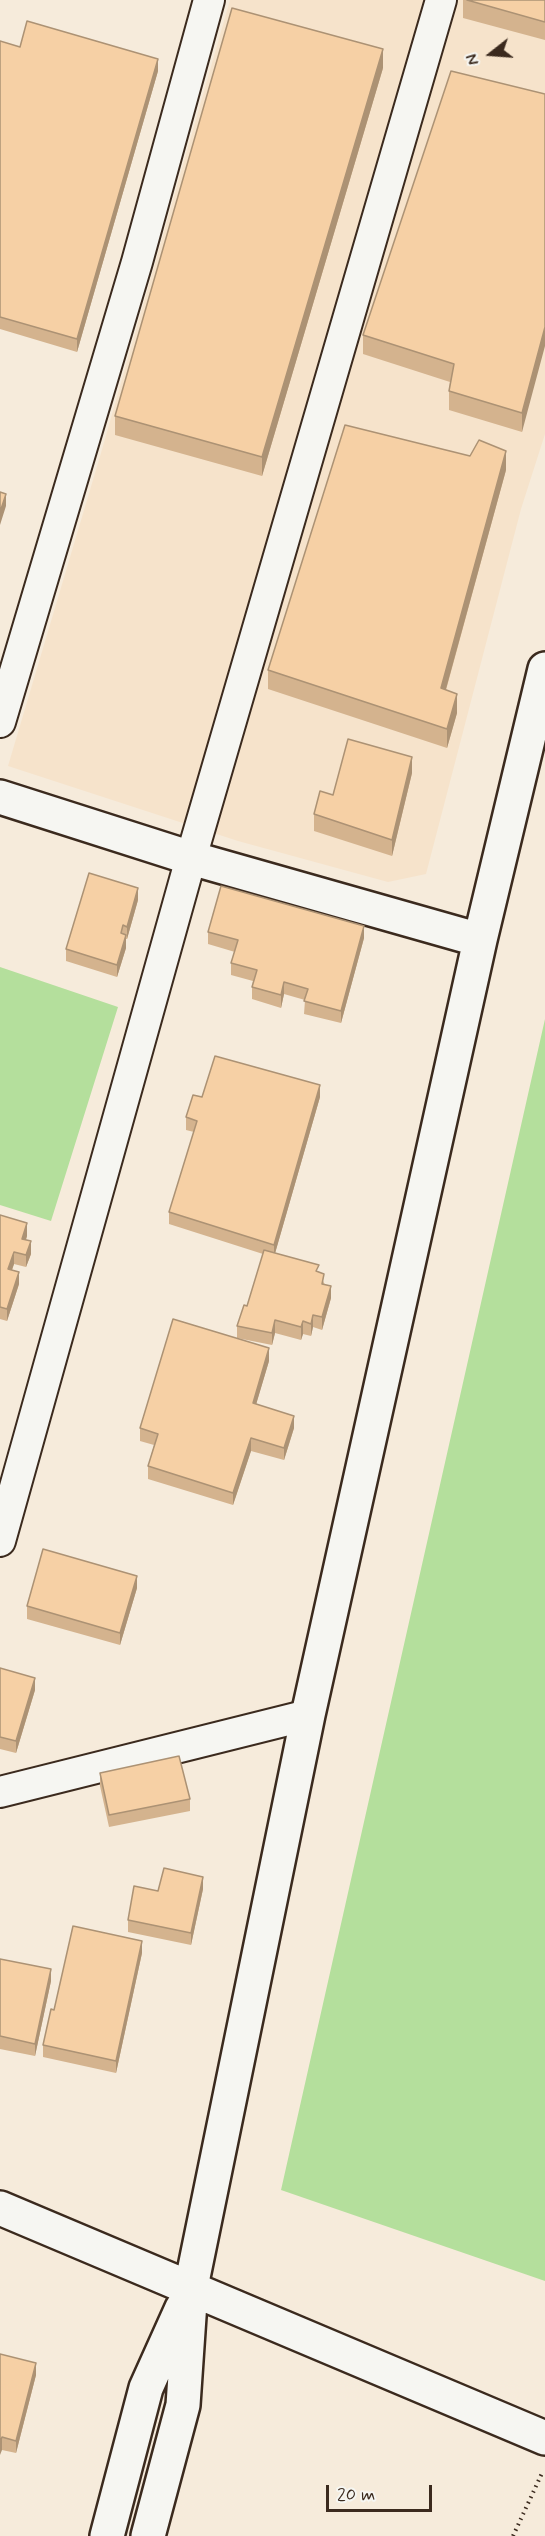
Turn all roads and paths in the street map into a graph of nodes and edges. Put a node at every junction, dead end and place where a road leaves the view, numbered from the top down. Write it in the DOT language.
graph roads {
  1 [pos="209,0"];
  2 [pos="441,0"];
  3 [pos="545,669"];
  4 [pos="0,722"];
  5 [pos="0,797"];
  6 [pos="191,858"];
  7 [pos="480,940"];
  8 [pos="0,1541"];
  9 [pos="308,1715"];
  10 [pos="0,1792"];
  11 [pos="0,2208"];
  12 [pos="191,2287"];
  13 [pos="545,2438"];
  14 [pos="545,2467"];
  15 [pos="107,2536"];
  16 [pos="148,2536"];
  17 [pos="513,2536"];
  1 -- 4 [label="street"];
  2 -- 6 [label="street"];
  3 -- 7 [label="street"];
  5 -- 6 [label="street"];
  6 -- 7 [label="street"];
  6 -- 8 [label="street"];
  7 -- 9 [label="street"];
  9 -- 10 [label="street"];
  9 -- 12 [label="street"];
  11 -- 12 [label="street"];
  12 -- 13 [label="street"];
  12 -- 15 [label="street"];
  12 -- 16 [label="street"];
  14 -- 17 [label="path"];
}
